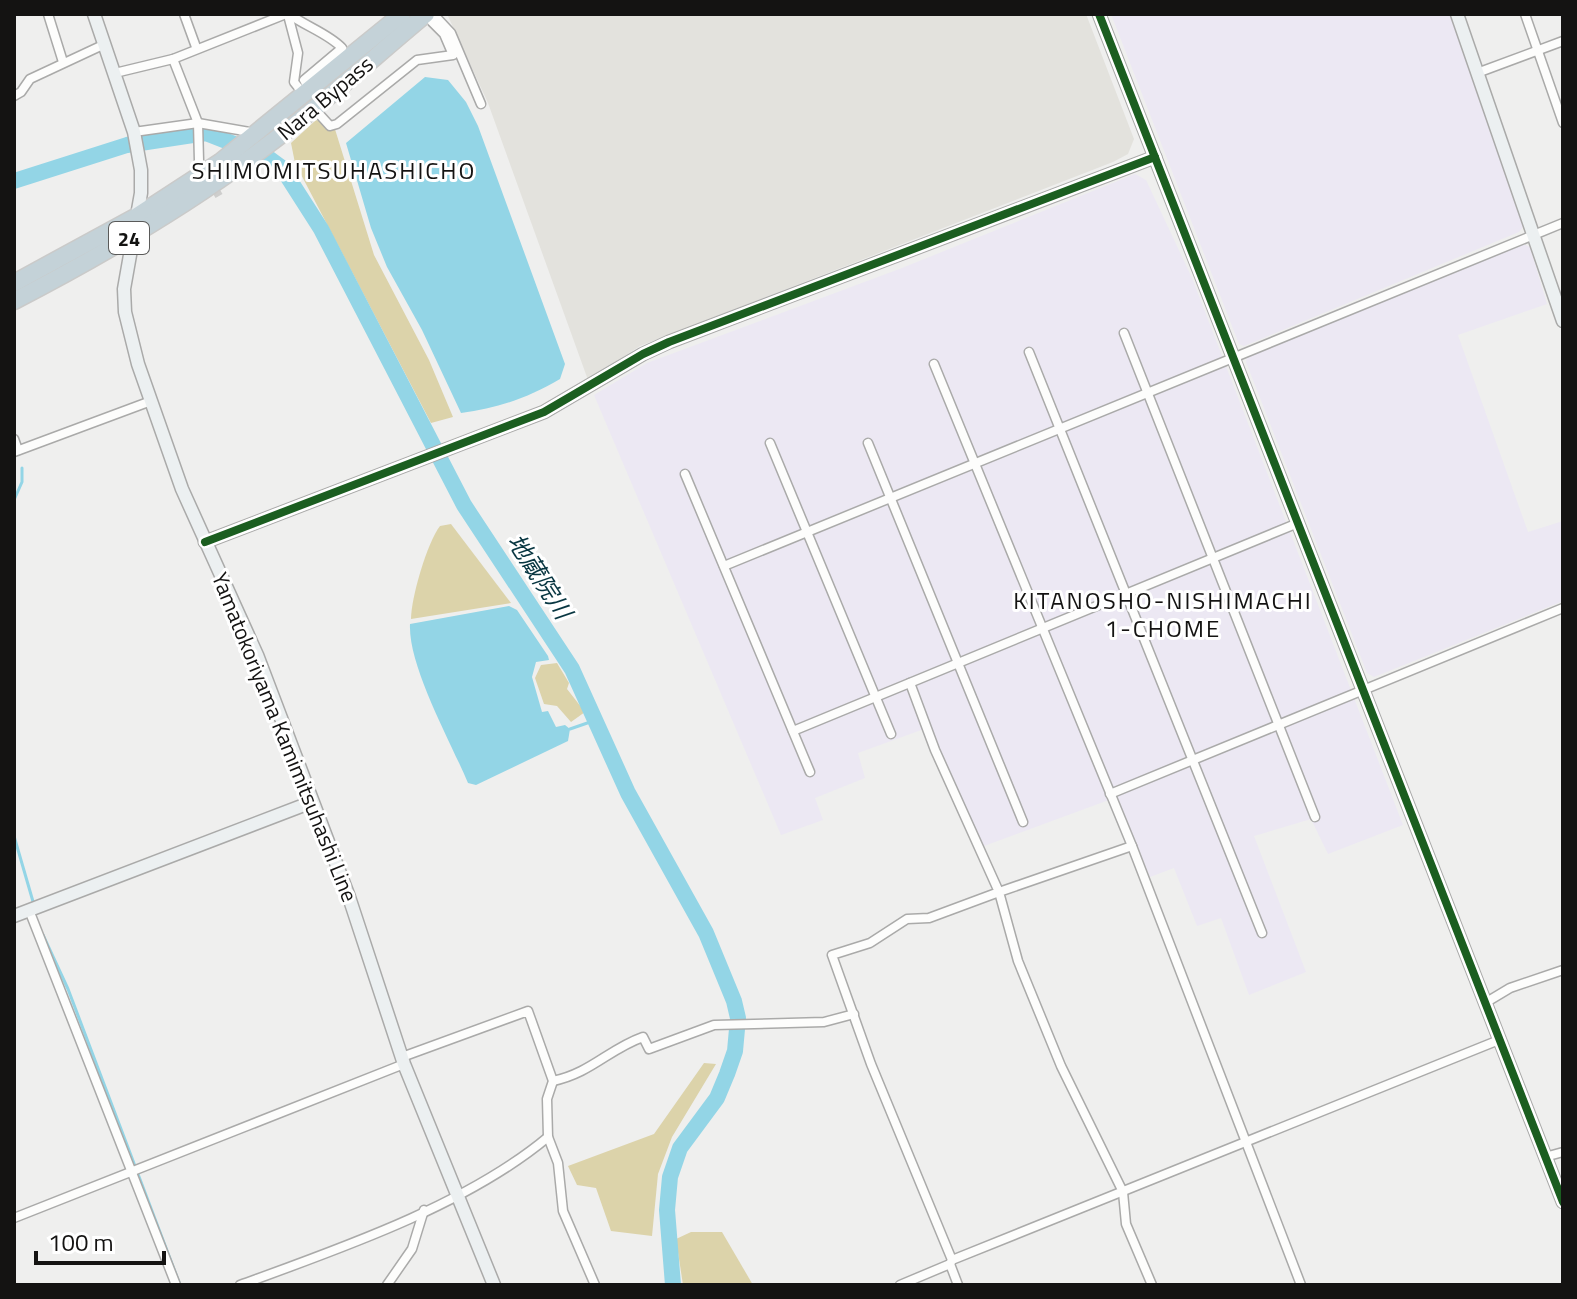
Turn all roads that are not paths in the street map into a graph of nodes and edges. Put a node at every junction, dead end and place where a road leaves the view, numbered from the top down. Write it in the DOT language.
graph roads {
  1 [pos="48,14"];
  2 [pos="94,14"];
  3 [pos="184,14"];
  4 [pos="288,14"];
  5 [pos="402,14"];
  6 [pos="426,14"];
  7 [pos="1099,14"];
  8 [pos="1457,14"];
  9 [pos="1525,14"];
  10 [pos="1563,41"];
  11 [pos="105,44"];
  12 [pos="196,47"];
  13 [pos="1538,51"];
  14 [pos="173,59"];
  15 [pos="63,62"];
  16 [pos="115,73"];
  17 [pos="1477,73"];
  18 [pos="304,89"];
  19 [pos="14,96"];
  20 [pos="481,104"];
  21 [pos="320,115"];
  22 [pos="1563,123"];
  23 [pos="198,126"];
  24 [pos="135,133"];
  25 [pos="259,139"];
  26 [pos="1155,157"];
  27 [pos="199,161"];
  28 [pos="137,216"];
  29 [pos="1563,223"];
  30 [pos="1533,235"];
  31 [pos="132,236"];
  32 [pos="14,283"];
  33 [pos="14,301"];
  34 [pos="1563,321"];
  35 [pos="1124,333"];
  36 [pos="1029,352"];
  37 [pos="1233,358"];
  38 [pos="934,364"];
  39 [pos="1147,392"];
  40 [pos="151,401"];
  41 [pos="1061,429"];
  42 [pos="14,439"];
  43 [pos="770,443"];
  44 [pos="868,443"];
  45 [pos="16,451"];
  46 [pos="975,465"];
  47 [pos="685,474"];
  48 [pos="892,498"];
  49 [pos="1298,523"];
  50 [pos="808,532"];
  51 [pos="205,542"];
  52 [pos="1212,559"];
  53 [pos="724,566"];
  54 [pos="1126,594"];
  55 [pos="1563,608"];
  56 [pos="1042,629"];
  57 [pos="959,663"];
  58 [pos="910,683"];
  59 [pos="1362,691"];
  60 [pos="876,697"];
  61 [pos="1276,724"];
  62 [pos="793,731"];
  63 [pos="891,734"];
  64 [pos="1192,758"];
  65 [pos="810,772"];
  66 [pos="1110,794"];
  67 [pos="312,802"];
  68 [pos="1315,817"];
  69 [pos="1023,822"];
  70 [pos="1132,846"];
  71 [pos="999,892"];
  72 [pos="34,908"];
  73 [pos="14,916"];
  74 [pos="1262,933"];
  75 [pos="1563,970"];
  76 [pos="1485,1003"];
  77 [pos="854,1014"];
  78 [pos="1499,1040"];
  79 [pos="403,1061"];
  80 [pos="553,1081"];
  81 [pos="548,1137"];
  82 [pos="1245,1143"];
  83 [pos="1563,1152"];
  84 [pos="1545,1157"];
  85 [pos="136,1170"];
  86 [pos="1123,1192"];
  87 [pos="457,1196"];
  88 [pos="1563,1202"];
  89 [pos="424,1210"];
  90 [pos="14,1218"];
  91 [pos="951,1262"];
  92 [pos="176,1285"];
  93 [pos="240,1285"];
  94 [pos="387,1285"];
  95 [pos="494,1285"];
  96 [pos="595,1285"];
  97 [pos="900,1285"];
  98 [pos="958,1285"];
  99 [pos="1152,1285"];
  100 [pos="1301,1285"];
  1 -- 15 [label="street"];
  2 -- 11 [label="street, Yamatokoriyama Kamimitsuhashi Line"];
  3 -- 12 [label="street"];
  4 -- 12 [label="street"];
  4 -- 18 [label="street"];
  4 -- 18 [label="street"];
  5 -- 18 [label="highway, Nara Bypass / 24"];
  6 -- 25 [label="highway, Nara Bypass / 24"];
  7 -- 26 [label="street"];
  8 -- 17 [label="street"];
  9 -- 13 [label="street"];
  10 -- 13 [label="street"];
  11 -- 15 [label="street"];
  11 -- 16 [label="street, Yamatokoriyama Kamimitsuhashi Line"];
  12 -- 14 [label="street"];
  13 -- 17 [label="street"];
  13 -- 22 [label="street"];
  14 -- 16 [label="street"];
  14 -- 23 [label="street"];
  15 -- 19 [label="street"];
  16 -- 24 [label="street, Yamatokoriyama Kamimitsuhashi Line"];
  17 -- 30 [label="street"];
  18 -- 25 [label="highway, Nara Bypass / 24"];
  20 -- 21 [label="street"];
  23 -- 24 [label="street"];
  23 -- 25 [label="street"];
  23 -- 27 [label="street"];
  24 -- 28 [label="street, Yamatokoriyama Kamimitsuhashi Line"];
  25 -- 28 [label="highway, Nara Bypass / 24"];
  25 -- 31 [label="highway, Nara Bypass / 24"];
  26 -- 37 [label="street"];
  26 -- 51 [label="street"];
  28 -- 31 [label="street, Yamatokoriyama Kamimitsuhashi Line"];
  28 -- 32 [label="highway, Nara Bypass / 24"];
  29 -- 30 [label="street"];
  30 -- 34 [label="street"];
  30 -- 37 [label="street"];
  31 -- 33 [label="highway, Nara Bypass / 24"];
  31 -- 40 [label="street, Yamatokoriyama Kamimitsuhashi Line"];
  35 -- 39 [label="street"];
  36 -- 41 [label="street"];
  37 -- 39 [label="street"];
  37 -- 49 [label="street"];
  38 -- 46 [label="street"];
  39 -- 41 [label="street"];
  39 -- 52 [label="street"];
  40 -- 45 [label="street"];
  40 -- 51 [label="street, Yamatokoriyama Kamimitsuhashi Line"];
  41 -- 46 [label="street"];
  41 -- 54 [label="street"];
  42 -- 45 [label="street"];
  43 -- 50 [label="street"];
  44 -- 48 [label="street"];
  46 -- 48 [label="street"];
  46 -- 56 [label="street"];
  47 -- 53 [label="street"];
  48 -- 50 [label="street"];
  48 -- 57 [label="street"];
  49 -- 52 [label="street"];
  49 -- 59 [label="street"];
  50 -- 53 [label="street"];
  50 -- 60 [label="street"];
  51 -- 67 [label="street, Yamatokoriyama Kamimitsuhashi Line"];
  52 -- 54 [label="street"];
  52 -- 61 [label="street"];
  53 -- 62 [label="street"];
  54 -- 56 [label="street"];
  54 -- 64 [label="street"];
  55 -- 59 [label="street"];
  56 -- 57 [label="street"];
  56 -- 66 [label="street"];
  57 -- 58 [label="street"];
  57 -- 69 [label="street"];
  58 -- 60 [label="street"];
  58 -- 71 [label="street"];
  59 -- 61 [label="street"];
  59 -- 76 [label="street"];
  60 -- 62 [label="street"];
  60 -- 63 [label="street"];
  61 -- 64 [label="street"];
  61 -- 68 [label="street"];
  62 -- 65 [label="street"];
  64 -- 66 [label="street"];
  64 -- 74 [label="street"];
  66 -- 70 [label="street"];
  67 -- 72 [label="street"];
  67 -- 79 [label="street, Yamatokoriyama Kamimitsuhashi Line"];
  70 -- 71 [label="street"];
  70 -- 82 [label="street"];
  71 -- 77 [label="street"];
  71 -- 86 [label="street"];
  72 -- 73 [label="street"];
  72 -- 85 [label="street"];
  75 -- 76 [label="street"];
  76 -- 78 [label="street"];
  77 -- 80 [label="street"];
  77 -- 91 [label="street"];
  78 -- 82 [label="street"];
  78 -- 84 [label="street"];
  79 -- 80 [label="street"];
  79 -- 85 [label="street"];
  79 -- 87 [label="street, Yamatokoriyama Kamimitsuhashi Line"];
  80 -- 81 [label="street"];
  81 -- 87 [label="street"];
  81 -- 96 [label="street"];
  82 -- 86 [label="street"];
  82 -- 100 [label="street"];
  83 -- 84 [label="street"];
  84 -- 88 [label="street"];
  85 -- 90 [label="street"];
  85 -- 92 [label="street"];
  86 -- 91 [label="street"];
  86 -- 99 [label="street"];
  87 -- 89 [label="street"];
  87 -- 95 [label="street, Yamatokoriyama Kamimitsuhashi Line"];
  89 -- 93 [label="street"];
  89 -- 94 [label="street"];
  91 -- 97 [label="street"];
  91 -- 98 [label="street"];
}
